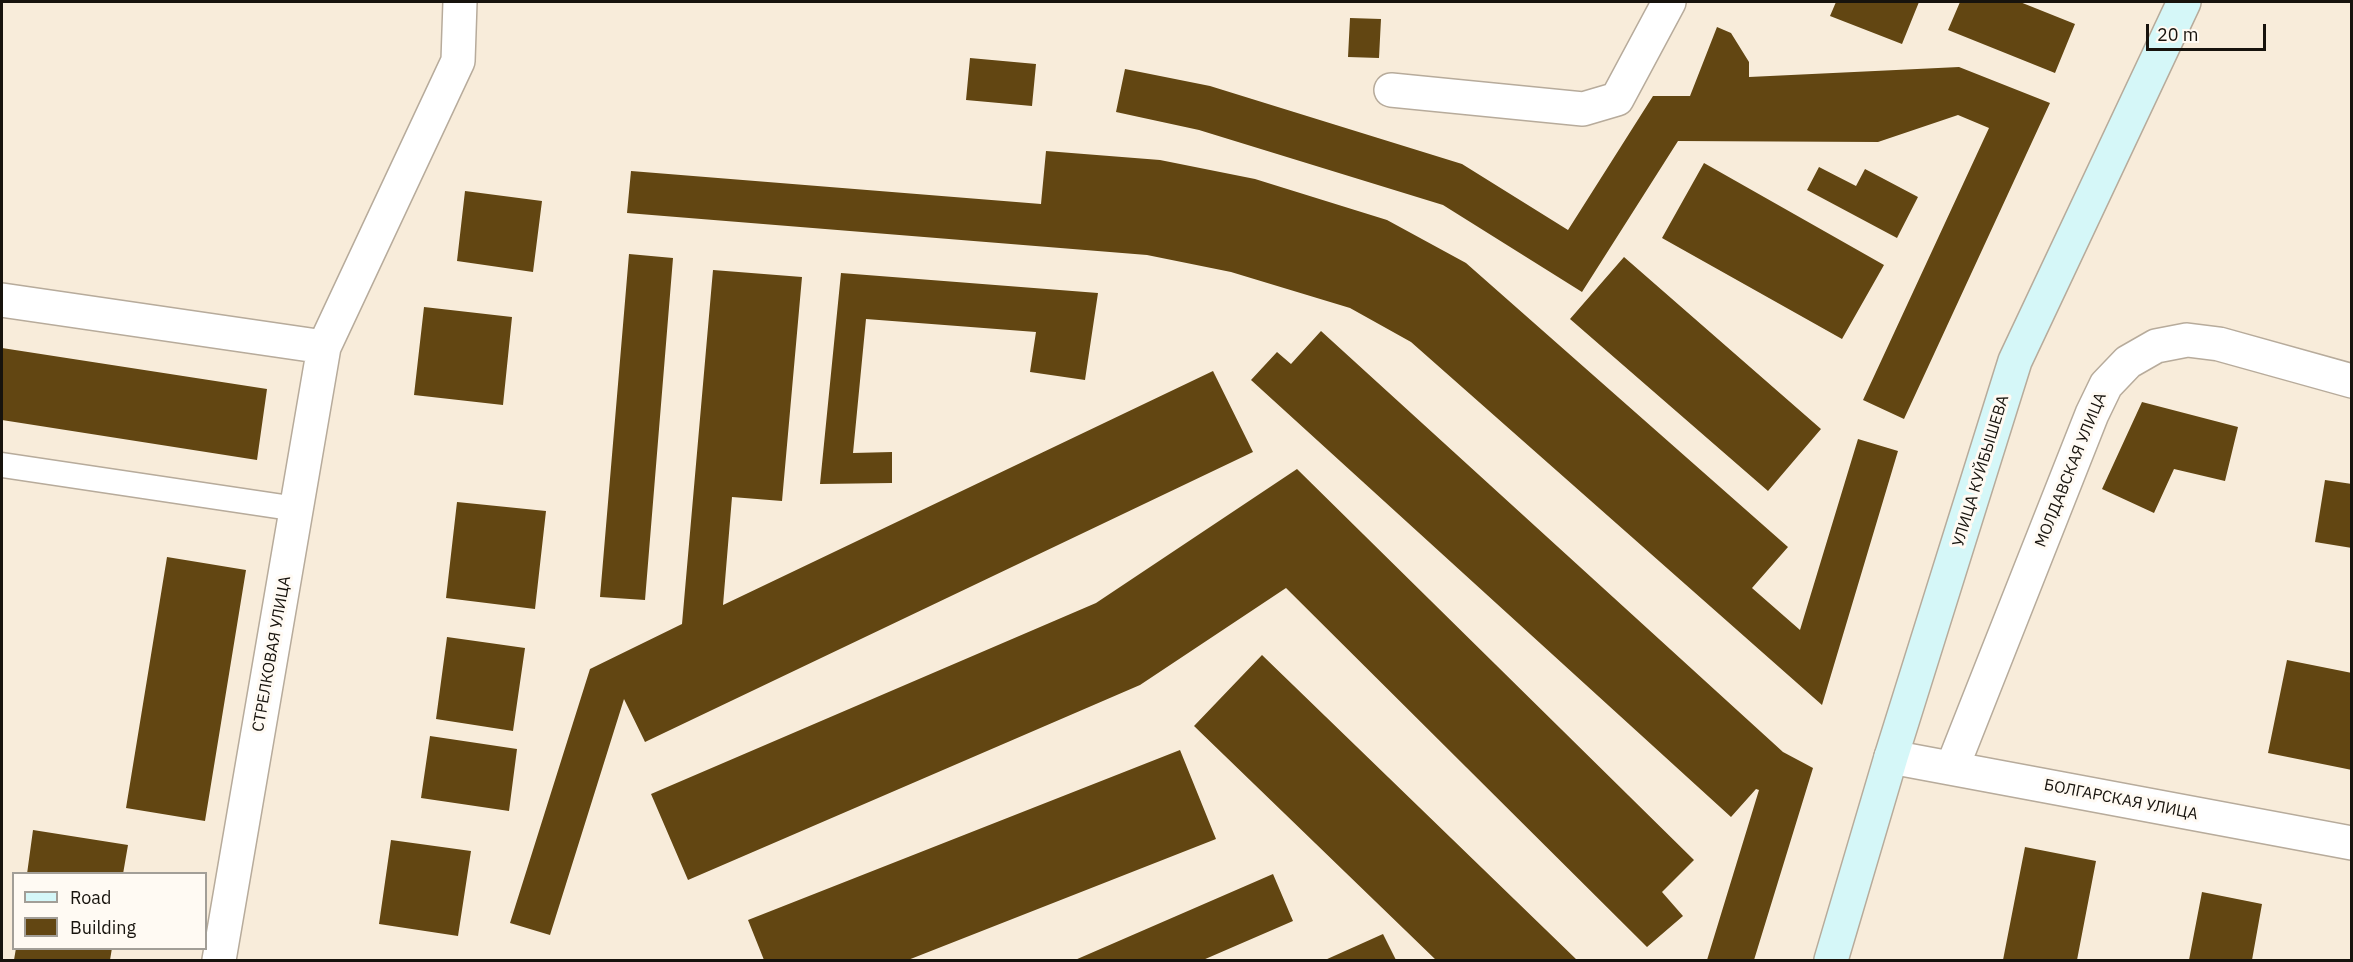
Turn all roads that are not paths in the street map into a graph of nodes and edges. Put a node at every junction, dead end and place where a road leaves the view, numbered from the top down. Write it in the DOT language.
graph roads {
  1 [pos="460,2"];
  2 [pos="1669,2"];
  3 [pos="2184,2"];
  4 [pos="1391,90"];
  5 [pos="2,300"];
  6 [pos="324,347"];
  7 [pos="2352,381"];
  8 [pos="2,465"];
  9 [pos="297,509"];
  10 [pos="1890,757"];
  11 [pos="1952,768"];
  12 [pos="2352,843"];
  13 [pos="219,960"];
  14 [pos="1831,960"];
  1 -- 6 [label="street, СТРЕЛКОВАЯ УЛИЦА"];
  2 -- 4 [label="street"];
  3 -- 10 [label="main road, УЛИЦА КУЙБЫШЕВА"];
  5 -- 6 [label="street"];
  6 -- 9 [label="street, СТРЕЛКОВАЯ УЛИЦА"];
  7 -- 11 [label="street, МОЛДАВСКАЯ УЛИЦА"];
  8 -- 9 [label="lane"];
  9 -- 13 [label="street, СТРЕЛКОВАЯ УЛИЦА"];
  10 -- 11 [label="street, БОЛГАРСКАЯ УЛИЦА"];
  10 -- 14 [label="main road, УЛИЦА КУЙБЫШЕВА"];
  11 -- 12 [label="street, БОЛГАРСКАЯ УЛИЦА"];
}
